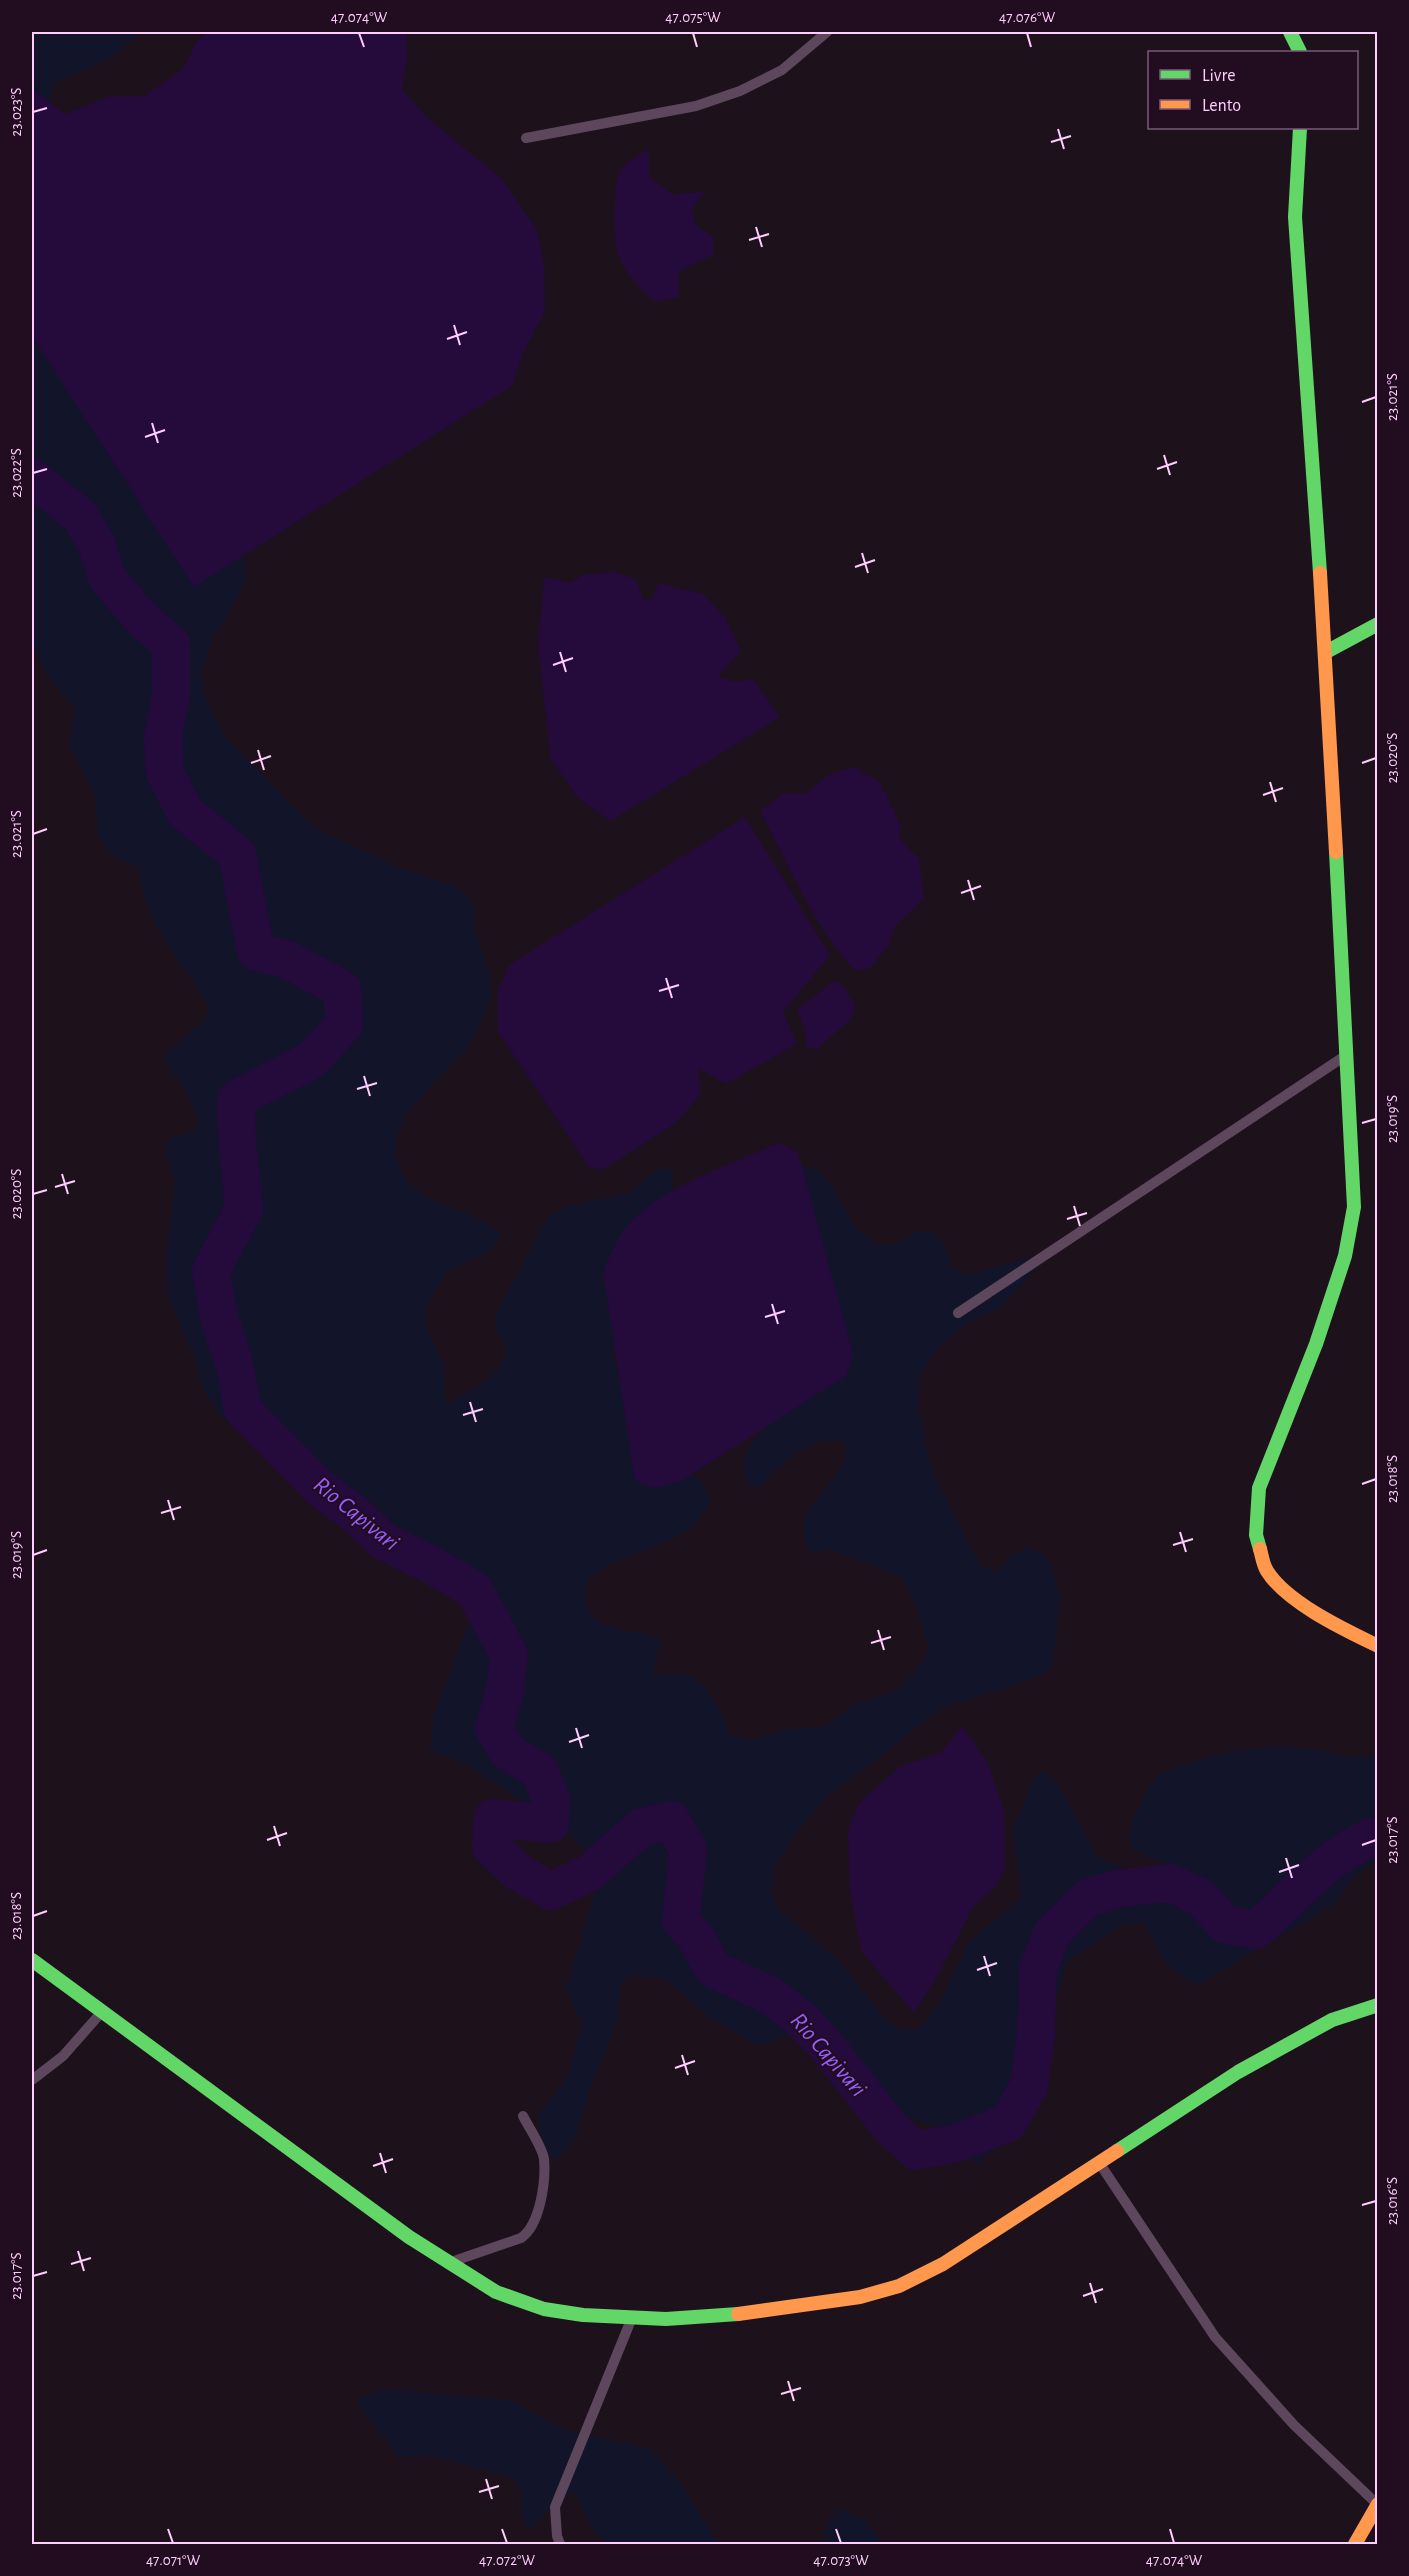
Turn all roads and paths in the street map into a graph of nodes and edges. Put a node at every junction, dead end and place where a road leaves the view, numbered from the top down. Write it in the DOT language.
graph roads {
  1 [pos="827,32"];
  2 [pos="1290,32"];
  3 [pos="1300,51"];
  4 [pos="1300,129"];
  5 [pos="526,138"];
  6 [pos="1377,624"];
  7 [pos="1326,652"];
  8 [pos="1345,1056"];
  9 [pos="958,1313"];
  10 [pos="1377,1646"];
  11 [pos="32,1960"];
  12 [pos="1377,2005"];
  13 [pos="102,2012"];
  14 [pos="32,2080"];
  15 [pos="523,2116"];
  16 [pos="1099,2162"];
  17 [pos="450,2262"];
  18 [pos="632,2317"];
  19 [pos="1377,2504"];
  20 [pos="560,2544"];
  21 [pos="1355,2544"];
  1 -- 5 [label="lane"];
  2 -- 3 [label="main road"];
  4 -- 7 [label="main road"];
  6 -- 7 [label="main road"];
  7 -- 8 [label="main road"];
  8 -- 9 [label="lane"];
  8 -- 10 [label="main road"];
  11 -- 13 [label="main road"];
  12 -- 16 [label="main road"];
  13 -- 14 [label="lane"];
  13 -- 17 [label="main road"];
  15 -- 17 [label="lane"];
  16 -- 18 [label="main road"];
  16 -- 19 [label="lane"];
  17 -- 18 [label="main road"];
  18 -- 20 [label="lane"];
  19 -- 21 [label="main road"];
}
